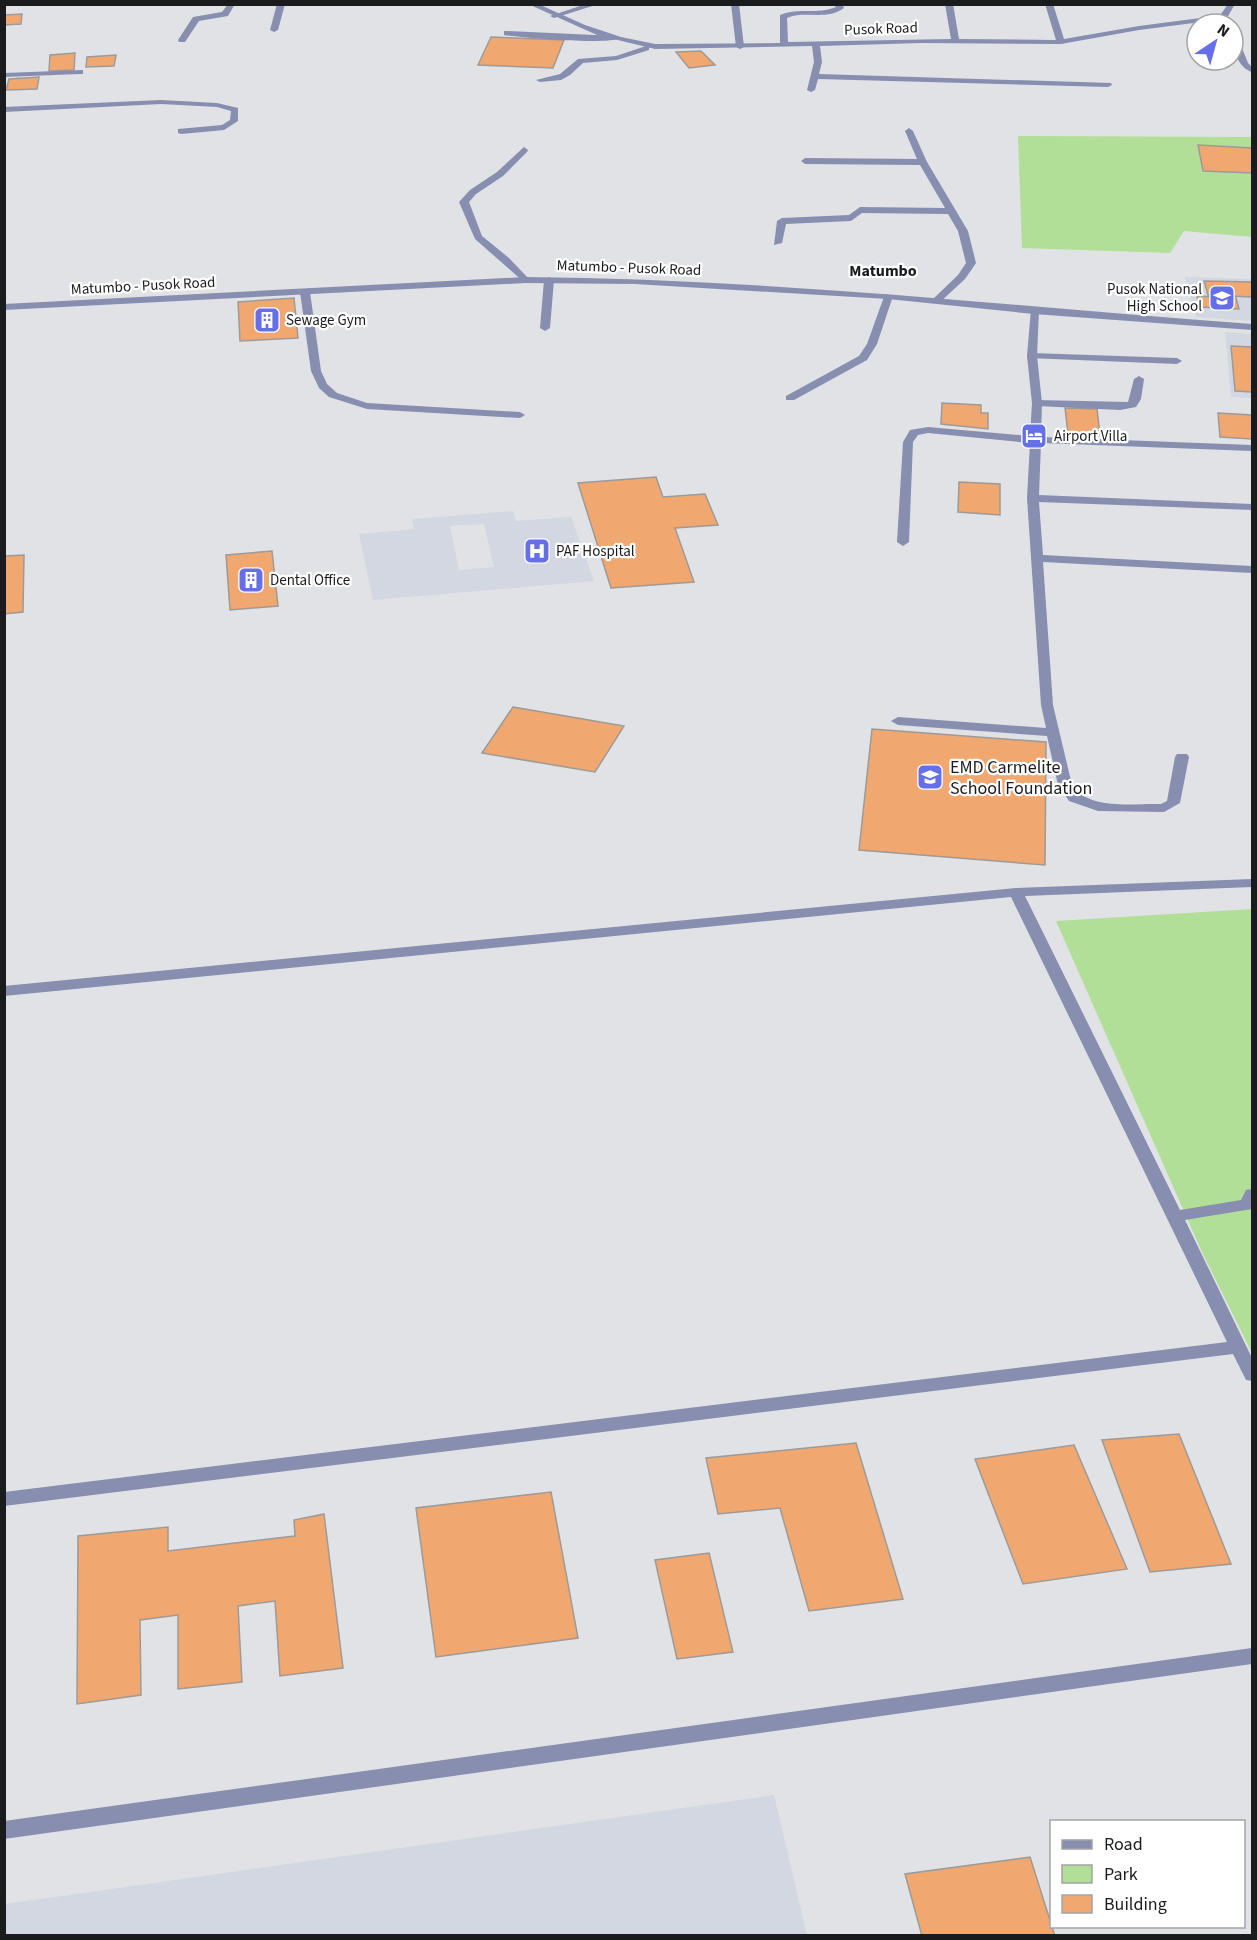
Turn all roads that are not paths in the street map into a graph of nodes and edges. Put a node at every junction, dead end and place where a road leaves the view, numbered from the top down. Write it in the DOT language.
graph roads {
  1 [pos="232,4"];
  2 [pos="281,4"];
  3 [pos="531,4"];
  4 [pos="596,4"];
  5 [pos="735,4"];
  6 [pos="838,4"];
  7 [pos="949,4"];
  8 [pos="1049,4"];
  9 [pos="554,16"];
  10 [pos="1185,24"];
  11 [pos="274,30"];
  12 [pos="507,33"];
  13 [pos="616,38"];
  14 [pos="182,40"];
  15 [pos="955,41"];
  16 [pos="1061,42"];
  17 [pos="816,45"];
  18 [pos="784,46"];
  19 [pos="740,47"];
  20 [pos="646,48"];
  21 [pos="80,72"];
  22 [pos="4,75"];
  23 [pos="814,76"];
  24 [pos="540,80"];
  25 [pos="1108,85"];
  26 [pos="811,90"];
  27 [pos="4,110"];
  28 [pos="181,131"];
  29 [pos="909,131"];
  30 [pos="524,150"];
  31 [pos="805,161"];
  32 [pos="923,162"];
  33 [pos="951,211"];
  34 [pos="777,243"];
  35 [pos="525,280"];
  36 [pos="549,280"];
  37 [pos="305,292"];
  38 [pos="888,296"];
  39 [pos="936,301"];
  40 [pos="4,307"];
  41 [pos="1034,311"];
  42 [pos="1252,327"];
  43 [pos="545,328"];
  44 [pos="1032,356"];
  45 [pos="1177,361"];
  46 [pos="1138,379"];
  47 [pos="790,398"];
  48 [pos="1037,404"];
  49 [pos="520,415"];
  50 [pos="1036,440"];
  51 [pos="1252,448"];
  52 [pos="1033,498"];
  53 [pos="1252,507"];
  54 [pos="903,542"];
  55 [pos="1037,558"];
  56 [pos="1252,569"];
  57 [pos="898,721"];
  58 [pos="1052,732"];
  59 [pos="1182,757"];
  60 [pos="1252,883"];
  61 [pos="1016,892"];
  62 [pos="4,991"];
  63 [pos="1252,1194"];
  64 [pos="1175,1216"];
  65 [pos="1239,1347"];
  66 [pos="1252,1375"];
  67 [pos="4,1499"];
  68 [pos="1252,1656"];
  69 [pos="4,1830"];
  1 -- 14 [label="street"];
  2 -- 11 [label="street"];
  3 -- 9 [label="street, Pusok Road"];
  4 -- 9 [label="street"];
  5 -- 19 [label="street"];
  6 -- 18 [label="street"];
  7 -- 15 [label="street"];
  8 -- 16 [label="street"];
  9 -- 13 [label="street, Pusok Road"];
  10 -- 16 [label="street, Pusok Road"];
  12 -- 13 [label="street"];
  13 -- 20 [label="street, Pusok Road"];
  15 -- 16 [label="street, Pusok Road"];
  15 -- 17 [label="street, Pusok Road"];
  17 -- 18 [label="street, Pusok Road"];
  17 -- 23 [label="street"];
  18 -- 19 [label="street, Pusok Road"];
  19 -- 20 [label="street, Pusok Road"];
  20 -- 24 [label="street"];
  21 -- 22 [label="street"];
  23 -- 25 [label="street"];
  23 -- 26 [label="street"];
  27 -- 28 [label="street"];
  29 -- 32 [label="street"];
  30 -- 35 [label="street"];
  31 -- 32 [label="street"];
  32 -- 33 [label="street"];
  33 -- 34 [label="street"];
  33 -- 39 [label="street"];
  35 -- 36 [label="street, Matumbo - Pusok Road"];
  35 -- 37 [label="street, Matumbo - Pusok Road"];
  36 -- 38 [label="street, Matumbo - Pusok Road"];
  36 -- 43 [label="street"];
  37 -- 40 [label="street, Matumbo - Pusok Road"];
  37 -- 49 [label="street"];
  38 -- 39 [label="street, Matumbo - Pusok Road"];
  38 -- 47 [label="street"];
  39 -- 41 [label="street, Matumbo - Pusok Road"];
  41 -- 42 [label="street, Matumbo - Pusok Road"];
  41 -- 44 [label="street"];
  44 -- 45 [label="street"];
  44 -- 48 [label="street"];
  46 -- 48 [label="street"];
  48 -- 50 [label="street"];
  50 -- 51 [label="street"];
  50 -- 52 [label="street"];
  50 -- 54 [label="street"];
  52 -- 53 [label="street"];
  52 -- 55 [label="street"];
  55 -- 56 [label="street"];
  55 -- 58 [label="street"];
  57 -- 58 [label="street"];
  58 -- 59 [label="street"];
  60 -- 61 [label="street"];
  61 -- 62 [label="street"];
  61 -- 64 [label="street"];
  63 -- 64 [label="street"];
  64 -- 65 [label="street"];
  65 -- 66 [label="street"];
  65 -- 67 [label="street"];
  68 -- 69 [label="street"];
}
